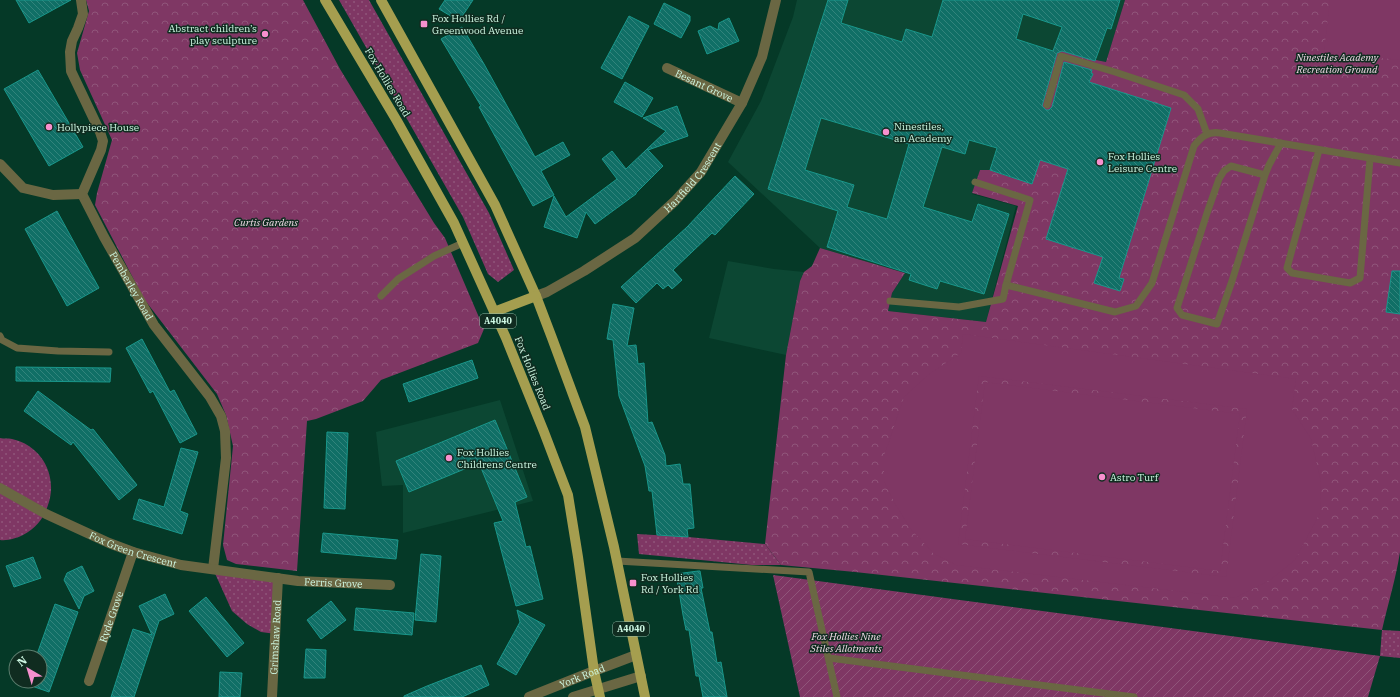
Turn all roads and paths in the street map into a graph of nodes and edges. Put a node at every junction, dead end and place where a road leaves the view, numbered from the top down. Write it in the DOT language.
graph roads {
  1 [pos="81,0"];
  2 [pos="325,0"];
  3 [pos="381,0"];
  4 [pos="776,0"];
  5 [pos="667,68"];
  6 [pos="742,103"];
  7 [pos="1047,105"];
  8 [pos="1207,134"];
  9 [pos="1281,143"];
  10 [pos="1319,150"];
  11 [pos="1370,159"];
  12 [pos="1400,163"];
  13 [pos="0,164"];
  14 [pos="1266,175"];
  15 [pos="975,182"];
  16 [pos="82,194"];
  17 [pos="463,243"];
  18 [pos="1006,285"];
  19 [pos="382,296"];
  20 [pos="536,296"];
  21 [pos="890,301"];
  22 [pos="494,312"];
  23 [pos="0,336"];
  24 [pos="109,352"];
  25 [pos="1,490"];
  26 [pos="133,552"];
  27 [pos="617,561"];
  28 [pos="213,569"];
  29 [pos="278,578"];
  30 [pos="390,585"];
  31 [pos="636,655"];
  32 [pos="829,658"];
  33 [pos="594,671"];
  34 [pos="641,676"];
  35 [pos="90,681"];
  36 [pos="599,693"];
  37 [pos="272,697"];
  38 [pos="529,697"];
  39 [pos="573,697"];
  40 [pos="645,697"];
  41 [pos="837,697"];
  42 [pos="1134,697"];
  1 -- 16 [label="street"];
  2 -- 17 [label="main road, Fox Hollies Road / A4040"];
  3 -- 20 [label="main road, A4040"];
  4 -- 6 [label="street, Hartfield Crescent"];
  5 -- 6 [label="street, Besant Grove"];
  6 -- 20 [label="street, Hartfield Crescent"];
  7 -- 8 [label="lane"];
  8 -- 9 [label="lane"];
  8 -- 18 [label="lane"];
  9 -- 10 [label="lane"];
  9 -- 14 [label="lane"];
  10 -- 11 [label="lane"];
  10 -- 11 [label="lane"];
  11 -- 12 [label="lane"];
  13 -- 16 [label="street"];
  14 -- 14 [label="lane"];
  15 -- 18 [label="lane"];
  16 -- 28 [label="street, Pemberley Road"];
  17 -- 19 [label="lane"];
  17 -- 22 [label="main road, Fox Hollies Road / A4040"];
  18 -- 21 [label="lane"];
  20 -- 22 [label="main road"];
  20 -- 27 [label="main road, A4040"];
  22 -- 33 [label="main road, Fox Hollies Road / A4040"];
  23 -- 24 [label="lane"];
  25 -- 26 [label="street, Fox Green Crescent"];
  26 -- 28 [label="street, Fox Green Crescent"];
  26 -- 35 [label="street, Ryde Grove"];
  27 -- 31 [label="main road, A4040"];
  27 -- 32 [label="lane"];
  28 -- 29 [label="street, Fox Green Crescent"];
  29 -- 30 [label="street, Ferris Grove"];
  29 -- 37 [label="street, Grimshaw Road"];
  31 -- 33 [label="street, York Road"];
  31 -- 34 [label="main road, A4040"];
  32 -- 41 [label="lane"];
  32 -- 42 [label="lane"];
  33 -- 36 [label="main road, Fox Hollies Road / A4040"];
  33 -- 38 [label="street, York Road"];
  34 -- 36 [label="street, York Road"];
  34 -- 40 [label="main road, A4040"];
  36 -- 39 [label="street, York Road"];
}
